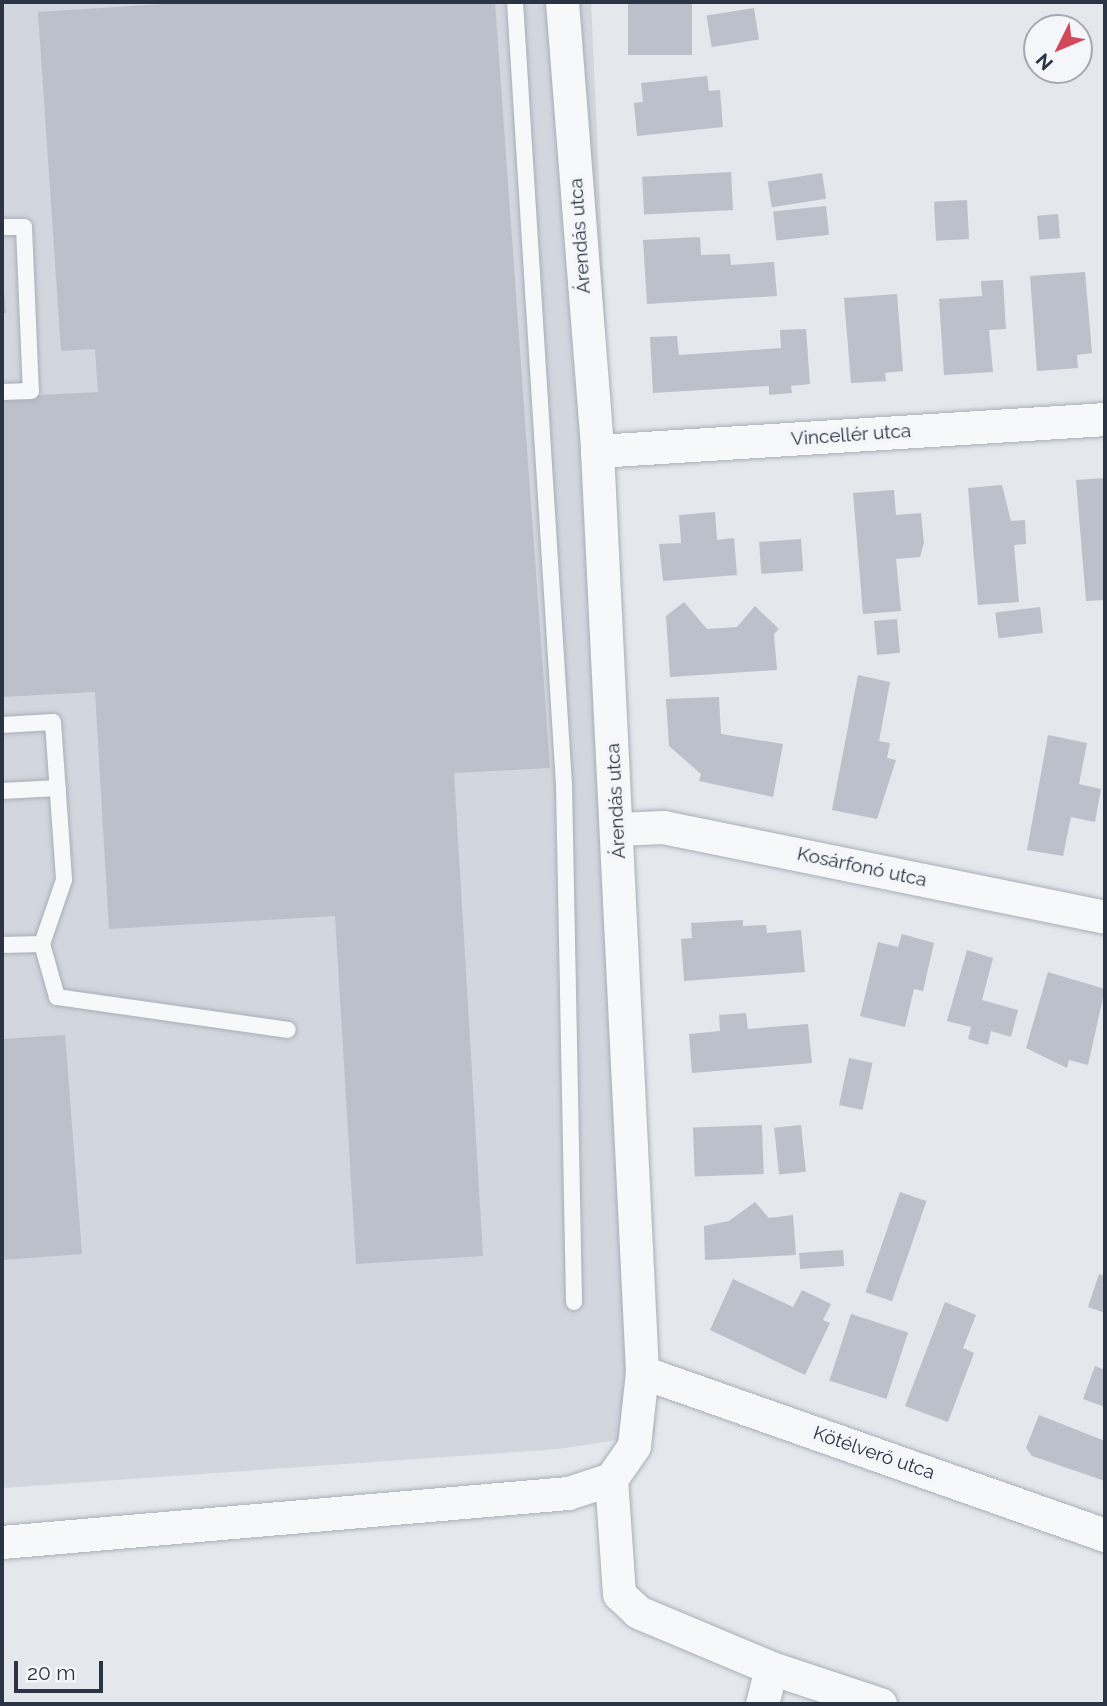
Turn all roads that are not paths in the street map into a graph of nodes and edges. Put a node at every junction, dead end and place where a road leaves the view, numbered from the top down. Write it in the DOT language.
graph roads {
  1 [pos="515,2"];
  2 [pos="562,2"];
  3 [pos="2,228"];
  4 [pos="2,392"];
  5 [pos="1105,419"];
  6 [pos="597,451"];
  7 [pos="2,725"];
  8 [pos="58,788"];
  9 [pos="2,791"];
  10 [pos="618,829"];
  11 [pos="1105,917"];
  12 [pos="42,944"];
  13 [pos="2,945"];
  14 [pos="288,1030"];
  15 [pos="574,1302"];
  16 [pos="642,1372"];
  17 [pos="611,1479"];
  18 [pos="1105,1535"];
  19 [pos="2,1542"];
  20 [pos="771,1668"];
  21 [pos="762,1704"];
  22 [pos="880,1704"];
  1 -- 15 [label="lane"];
  2 -- 6 [label="street, Árendás utca"];
  3 -- 4 [label="lane"];
  5 -- 6 [label="street, Vincellér utca"];
  6 -- 10 [label="street, Árendás utca"];
  7 -- 8 [label="lane"];
  8 -- 9 [label="lane"];
  8 -- 12 [label="lane"];
  10 -- 11 [label="street, Kosárfonó utca"];
  10 -- 16 [label="street, Árendás utca"];
  12 -- 13 [label="lane"];
  12 -- 14 [label="lane"];
  16 -- 17 [label="street, Árendás utca"];
  16 -- 18 [label="street, Kötélverő utca"];
  17 -- 19 [label="street"];
  17 -- 20 [label="street"];
  20 -- 21 [label="street"];
  20 -- 22 [label="street"];
}
